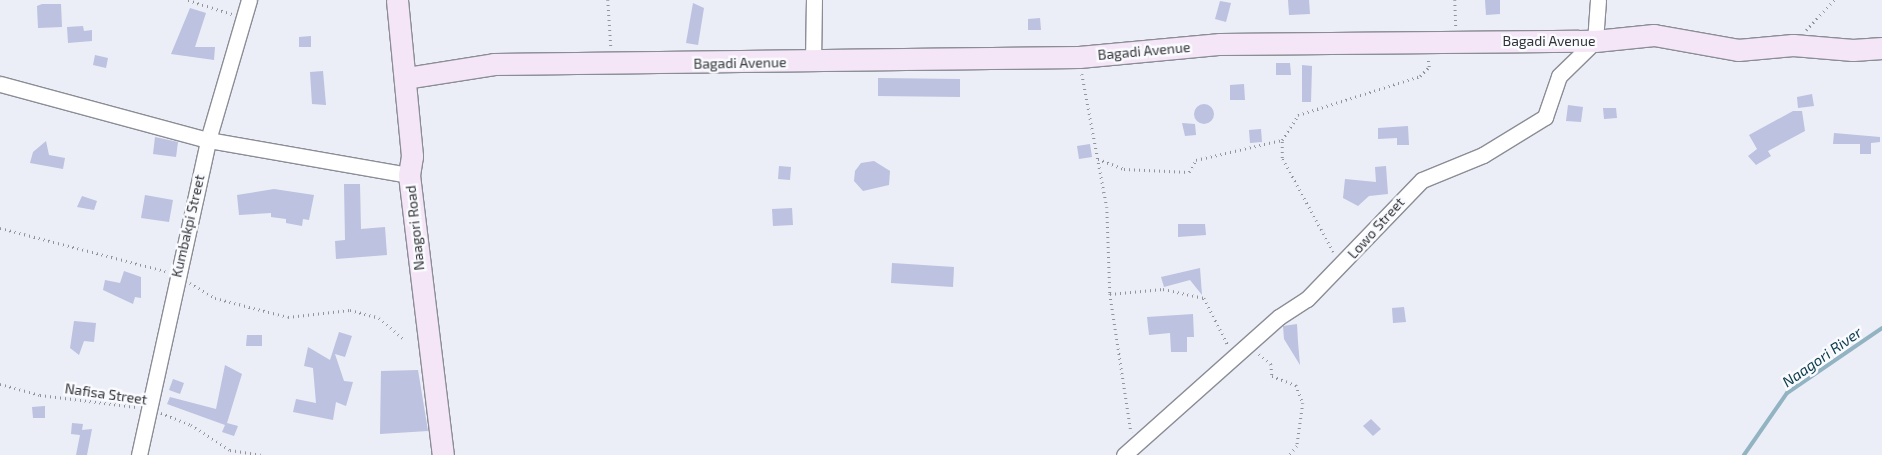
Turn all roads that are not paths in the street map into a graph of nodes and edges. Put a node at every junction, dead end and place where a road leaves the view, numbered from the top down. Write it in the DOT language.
graph roads {
  1 [pos="249,0"];
  2 [pos="397,0"];
  3 [pos="814,0"];
  4 [pos="1598,0"];
  5 [pos="1595,41"];
  6 [pos="1882,48"];
  7 [pos="813,62"];
  8 [pos="406,78"];
  9 [pos="0,84"];
  10 [pos="208,140"];
  11 [pos="409,175"];
  12 [pos="1129,453"];
  13 [pos="139,455"];
  14 [pos="443,455"];
  1 -- 10 [label="street, Kumbakpi Street"];
  2 -- 8 [label="street, Naagori Road"];
  3 -- 7 [label="street"];
  4 -- 5 [label="street"];
  5 -- 6 [label="street, Bagadi Avenue"];
  5 -- 7 [label="street, Bagadi Avenue"];
  5 -- 12 [label="street, Lowo Street"];
  7 -- 8 [label="street, Bagadi Avenue"];
  8 -- 11 [label="street, Naagori Road"];
  9 -- 10 [label="street"];
  10 -- 11 [label="street"];
  10 -- 13 [label="street, Kumbakpi Street"];
  11 -- 14 [label="street, Naagori Road"];
}
